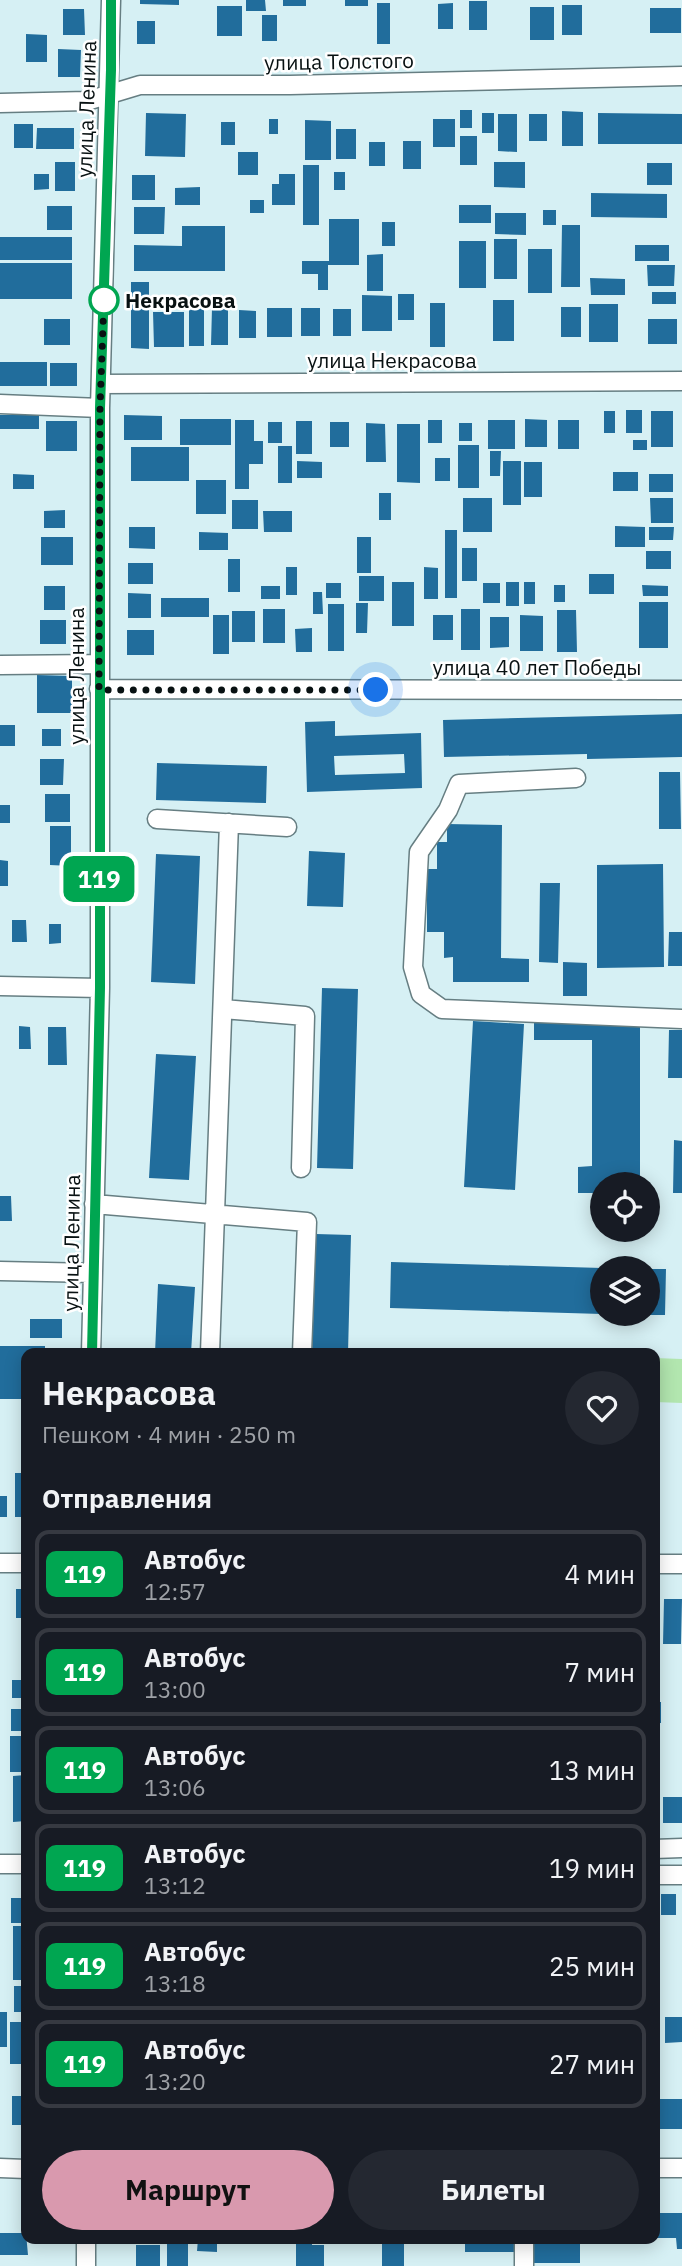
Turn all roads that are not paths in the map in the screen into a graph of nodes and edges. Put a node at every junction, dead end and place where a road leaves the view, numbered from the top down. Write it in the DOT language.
graph roads {
  1 [pos="111,0"];
  2 [pos="682,76"];
  3 [pos="110,94"];
  4 [pos="0,103"];
  5 [pos="682,382"];
  6 [pos="101,384"];
  7 [pos="0,404"];
  8 [pos="100,408"];
  9 [pos="99,664"];
  10 [pos="0,665"];
  11 [pos="99,690"];
  12 [pos="682,690"];
  13 [pos="576,778"];
  14 [pos="157,819"];
  15 [pos="229,823"];
  16 [pos="287,827"];
  17 [pos="0,986"];
  18 [pos="100,988"];
  19 [pos="223,1009"];
  20 [pos="682,1019"];
  21 [pos="301,1168"];
  22 [pos="94,1204"];
  23 [pos="215,1214"];
  24 [pos="0,1271"];
  25 [pos="93,1273"];
  26 [pos="92,1348"];
  27 [pos="210,1348"];
  28 [pos="302,1348"];
  29 [pos="0,1563"];
  30 [pos="21,1563"];
  31 [pos="660,1564"];
  32 [pos="682,1564"];
  33 [pos="682,1848"];
  34 [pos="660,1849"];
  35 [pos="0,1864"];
  36 [pos="21,1864"];
  37 [pos="660,1875"];
  38 [pos="682,1875"];
  39 [pos="0,2168"];
  40 [pos="660,2168"];
  41 [pos="682,2168"];
  42 [pos="21,2169"];
  43 [pos="86,2244"];
  44 [pos="524,2244"];
  45 [pos="86,2266"];
  46 [pos="524,2266"];
  1 -- 3 [label="street, улица Ленина"];
  2 -- 3 [label="street, улица Толстого"];
  3 -- 4 [label="street, улица Толстого"];
  3 -- 6 [label="street, улица Ленина"];
  5 -- 6 [label="street, улица Некрасова"];
  6 -- 8 [label="street, улица Ленина"];
  7 -- 8 [label="street"];
  8 -- 9 [label="street, улица Ленина"];
  9 -- 10 [label="street"];
  9 -- 11 [label="street, улица Ленина"];
  11 -- 12 [label="street, улица 40 лет Победы"];
  11 -- 18 [label="street, улица Ленина"];
  13 -- 20 [label="street"];
  14 -- 15 [label="street"];
  15 -- 16 [label="street"];
  15 -- 19 [label="street"];
  17 -- 18 [label="street"];
  18 -- 22 [label="street, улица Ленина"];
  19 -- 21 [label="street"];
  19 -- 23 [label="street"];
  22 -- 23 [label="street"];
  22 -- 25 [label="street, улица Ленина"];
  23 -- 27 [label="street"];
  23 -- 28 [label="street"];
  24 -- 25 [label="street"];
  25 -- 26 [label="street, улица Ленина"];
  29 -- 30 [label="street"];
  31 -- 32 [label="street"];
  33 -- 34 [label="street"];
  35 -- 36 [label="street"];
  37 -- 38 [label="street"];
  39 -- 42 [label="street"];
  40 -- 41 [label="street"];
  43 -- 45 [label="street"];
  44 -- 46 [label="street"];
}
